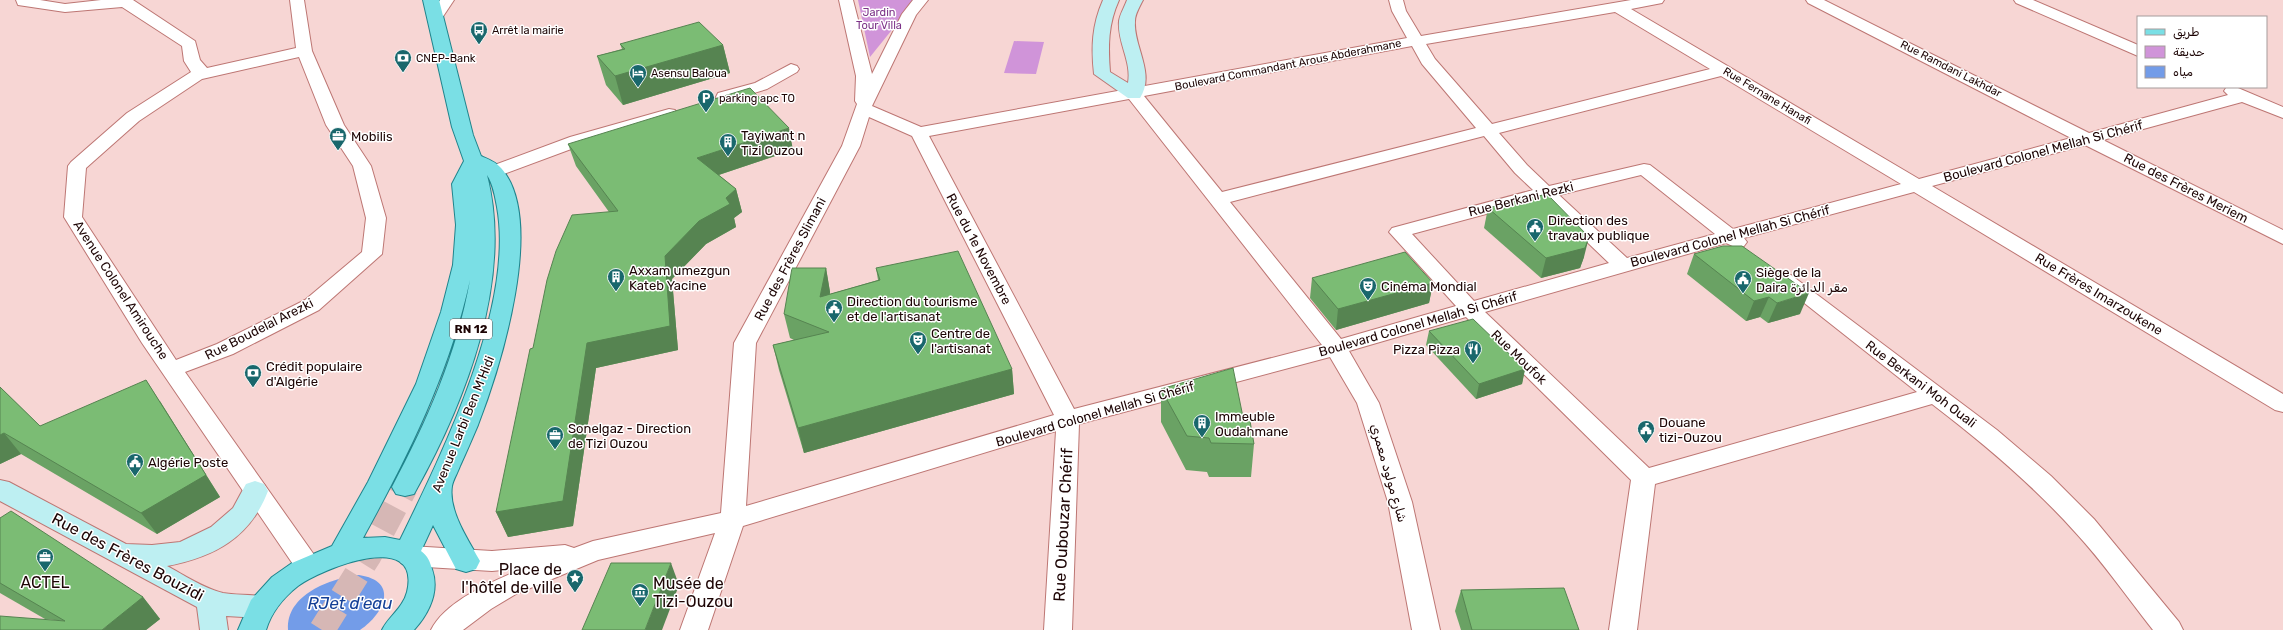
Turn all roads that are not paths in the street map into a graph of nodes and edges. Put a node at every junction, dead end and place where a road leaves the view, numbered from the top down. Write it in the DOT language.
graph roads {
  1 [pos="23,0"];
  2 [pos="298,0"];
  3 [pos="431,0"];
  4 [pos="447,0"];
  5 [pos="846,0"];
  6 [pos="921,0"];
  7 [pos="1112,0"];
  8 [pos="1135,0"];
  9 [pos="1396,0"];
  10 [pos="1657,0"];
  11 [pos="1813,0"];
  12 [pos="2021,0"];
  13 [pos="126,1"];
  14 [pos="1618,7"];
  15 [pos="435,18"];
  16 [pos="1416,41"];
  17 [pos="304,51"];
  18 [pos="2137,51"];
  19 [pos="791,69"];
  20 [pos="1724,70"];
  21 [pos="197,74"];
  22 [pos="2224,88"];
  23 [pos="1134,94"];
  24 [pos="2244,96"];
  25 [pos="709,102"];
  26 [pos="686,108"];
  27 [pos="863,108"];
  28 [pos="2283,113"];
  29 [pos="1488,130"];
  30 [pos="919,133"];
  31 [pos="2089,138"];
  32 [pos="474,160"];
  33 [pos="1644,169"];
  34 [pos="495,171"];
  35 [pos="1916,185"];
  36 [pos="1546,192"];
  37 [pos="1218,199"];
  38 [pos="1399,232"];
  39 [pos="1730,237"];
  40 [pos="2283,238"];
  41 [pos="1623,265"];
  42 [pos="1470,309"];
  43 [pos="1336,348"];
  44 [pos="173,370"];
  45 [pos="1935,395"];
  46 [pos="2283,404"];
  47 [pos="1068,419"];
  48 [pos="1644,478"];
  49 [pos="405,487"];
  50 [pos="439,487"];
  51 [pos="0,489"];
  52 [pos="255,491"];
  53 [pos="733,520"];
  54 [pos="593,551"];
  55 [pos="342,552"];
  56 [pos="120,553"];
  57 [pos="408,555"];
  58 [pos="466,561"];
  59 [pos="308,566"];
  60 [pos="210,600"];
  61 [pos="257,618"];
  62 [pos="214,630"];
  63 [pos="396,630"];
  64 [pos="445,630"];
  65 [pos="694,630"];
  66 [pos="1058,630"];
  67 [pos="1426,630"];
  68 [pos="1623,630"];
  69 [pos="2169,630"];
  1 -- 13 [label="street"];
  2 -- 17 [label="street, Rue Boudelal Arezki"];
  3 -- 15 [label="main road, Avenue Larbi Ben M'Hidi / RN 12"];
  4 -- 15 [label="street"];
  5 -- 27 [label="street"];
  6 -- 27 [label="street, Rue des Frères Slimani"];
  7 -- 23 [label="main road"];
  8 -- 23 [label="main road"];
  9 -- 16 [label="street"];
  10 -- 14 [label="street, Boulevard Commandant Arous Abderahmane"];
  11 -- 31 [label="street, Rue Ramdani Lakhdar"];
  12 -- 18 [label="street"];
  13 -- 21 [label="street"];
  14 -- 16 [label="street, Boulevard Commandant Arous Abderahmane"];
  14 -- 20 [label="street, Rue Fernane Hanafi"];
  15 -- 32 [label="main road, Avenue Larbi Ben M'Hidi / RN 12"];
  16 -- 23 [label="street, Boulevard Commandant Arous Abderahmane"];
  16 -- 29 [label="street"];
  17 -- 21 [label="street"];
  17 -- 44 [label="street, Rue Boudelal Arezki"];
  19 -- 25 [label="street"];
  20 -- 29 [label="street"];
  20 -- 35 [label="street, Rue Fernane Hanafi"];
  21 -- 44 [label="street, Avenue Colonel Amirouche"];
  22 -- 24 [label="street"];
  23 -- 30 [label="street, Boulevard Commandant Arous Abderahmane"];
  23 -- 37 [label="street, شارع مولود معمري"];
  24 -- 28 [label="street"];
  24 -- 31 [label="street, Boulevard Colonel Mellah Si Chérif"];
  26 -- 34 [label="street"];
  27 -- 30 [label="street"];
  27 -- 53 [label="street, Rue des Frères Slimani"];
  29 -- 36 [label="street"];
  29 -- 37 [label="street"];
  30 -- 47 [label="street, Rue du 1e Novembre"];
  31 -- 35 [label="street, Boulevard Colonel Mellah Si Chérif"];
  31 -- 40 [label="street, Rue des Frères Meriem"];
  32 -- 34 [label="main road"];
  32 -- 49 [label="main road, Avenue Larbi Ben M'Hidi / RN 12"];
  32 -- 55 [label="main road"];
  33 -- 36 [label="street, Rue Berkani Rezki"];
  33 -- 39 [label="street, Rue Berkani Moh Ouali"];
  34 -- 50 [label="main road, Avenue Larbi Ben M'Hidi"];
  35 -- 39 [label="street, Boulevard Colonel Mellah Si Chérif"];
  35 -- 46 [label="street, Rue Frères Imarzoukene"];
  36 -- 38 [label="street, Rue Berkani Rezki"];
  36 -- 41 [label="street"];
  37 -- 43 [label="street, شارع مولود معمري"];
  38 -- 42 [label="street, Rue Moufok"];
  39 -- 41 [label="street, Boulevard Colonel Mellah Si Chérif"];
  39 -- 45 [label="street, Rue Berkani Moh Ouali"];
  41 -- 42 [label="street, Boulevard Colonel Mellah Si Chérif"];
  42 -- 43 [label="street, Boulevard Colonel Mellah Si Chérif"];
  42 -- 48 [label="street, Rue Moufok"];
  43 -- 47 [label="street, Boulevard Colonel Mellah Si Chérif"];
  43 -- 67 [label="street, شارع مولود معمري"];
  44 -- 52 [label="street, Avenue Colonel Amirouche"];
  45 -- 48 [label="street"];
  45 -- 69 [label="street, Rue Berkani Moh Ouali"];
  47 -- 53 [label="street, Boulevard Colonel Mellah Si Chérif"];
  47 -- 66 [label="street, Rue Oubouzar Chérif"];
  48 -- 68 [label="street"];
  50 -- 57 [label="main road, Avenue Larbi Ben M'Hidi"];
  50 -- 58 [label="main road"];
  51 -- 56 [label="main road, Rue des Frères Bouzidi"];
  52 -- 56 [label="main road"];
  52 -- 59 [label="street, Avenue Colonel Amirouche"];
  53 -- 54 [label="street, Boulevard Colonel Mellah Si Chérif"];
  53 -- 65 [label="street, Rue des Frères Slimani"];
  54 -- 58 [label="street, Boulevard Colonel Mellah Si Chérif"];
  54 -- 64 [label="street, Boulevard Colonel Mellah Si Chérif"];
  55 -- 57 [label="main road"];
  55 -- 59 [label="main road"];
  56 -- 60 [label="main road, Rue des Frères Bouzidi"];
  57 -- 58 [label="street, Boulevard Colonel Mellah Si Chérif"];
  57 -- 63 [label="main road"];
  59 -- 61 [label="main road"];
  60 -- 61 [label="main road, Rue des Frères Bouzidi"];
  60 -- 62 [label="main road"];
}
